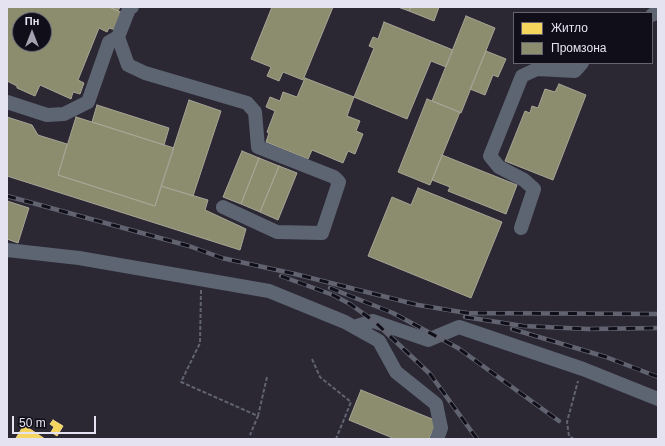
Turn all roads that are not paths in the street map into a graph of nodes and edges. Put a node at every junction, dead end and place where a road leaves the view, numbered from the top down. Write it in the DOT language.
graph roads {
  1 [pos="132,7"];
  2 [pos="118,36"];
  3 [pos="581,64"];
  4 [pos="7,102"];
  5 [pos="223,207"];
  6 [pos="521,228"];
  7 [pos="7,250"];
  8 [pos="354,327"];
  9 [pos="658,399"];
  10 [pos="437,439"];
  1 -- 2 [label="lane"];
  2 -- 4 [label="lane"];
  2 -- 5 [label="lane"];
  3 -- 6 [label="lane"];
  7 -- 8 [label="lane"];
  8 -- 9 [label="lane"];
  8 -- 10 [label="lane"];
}
